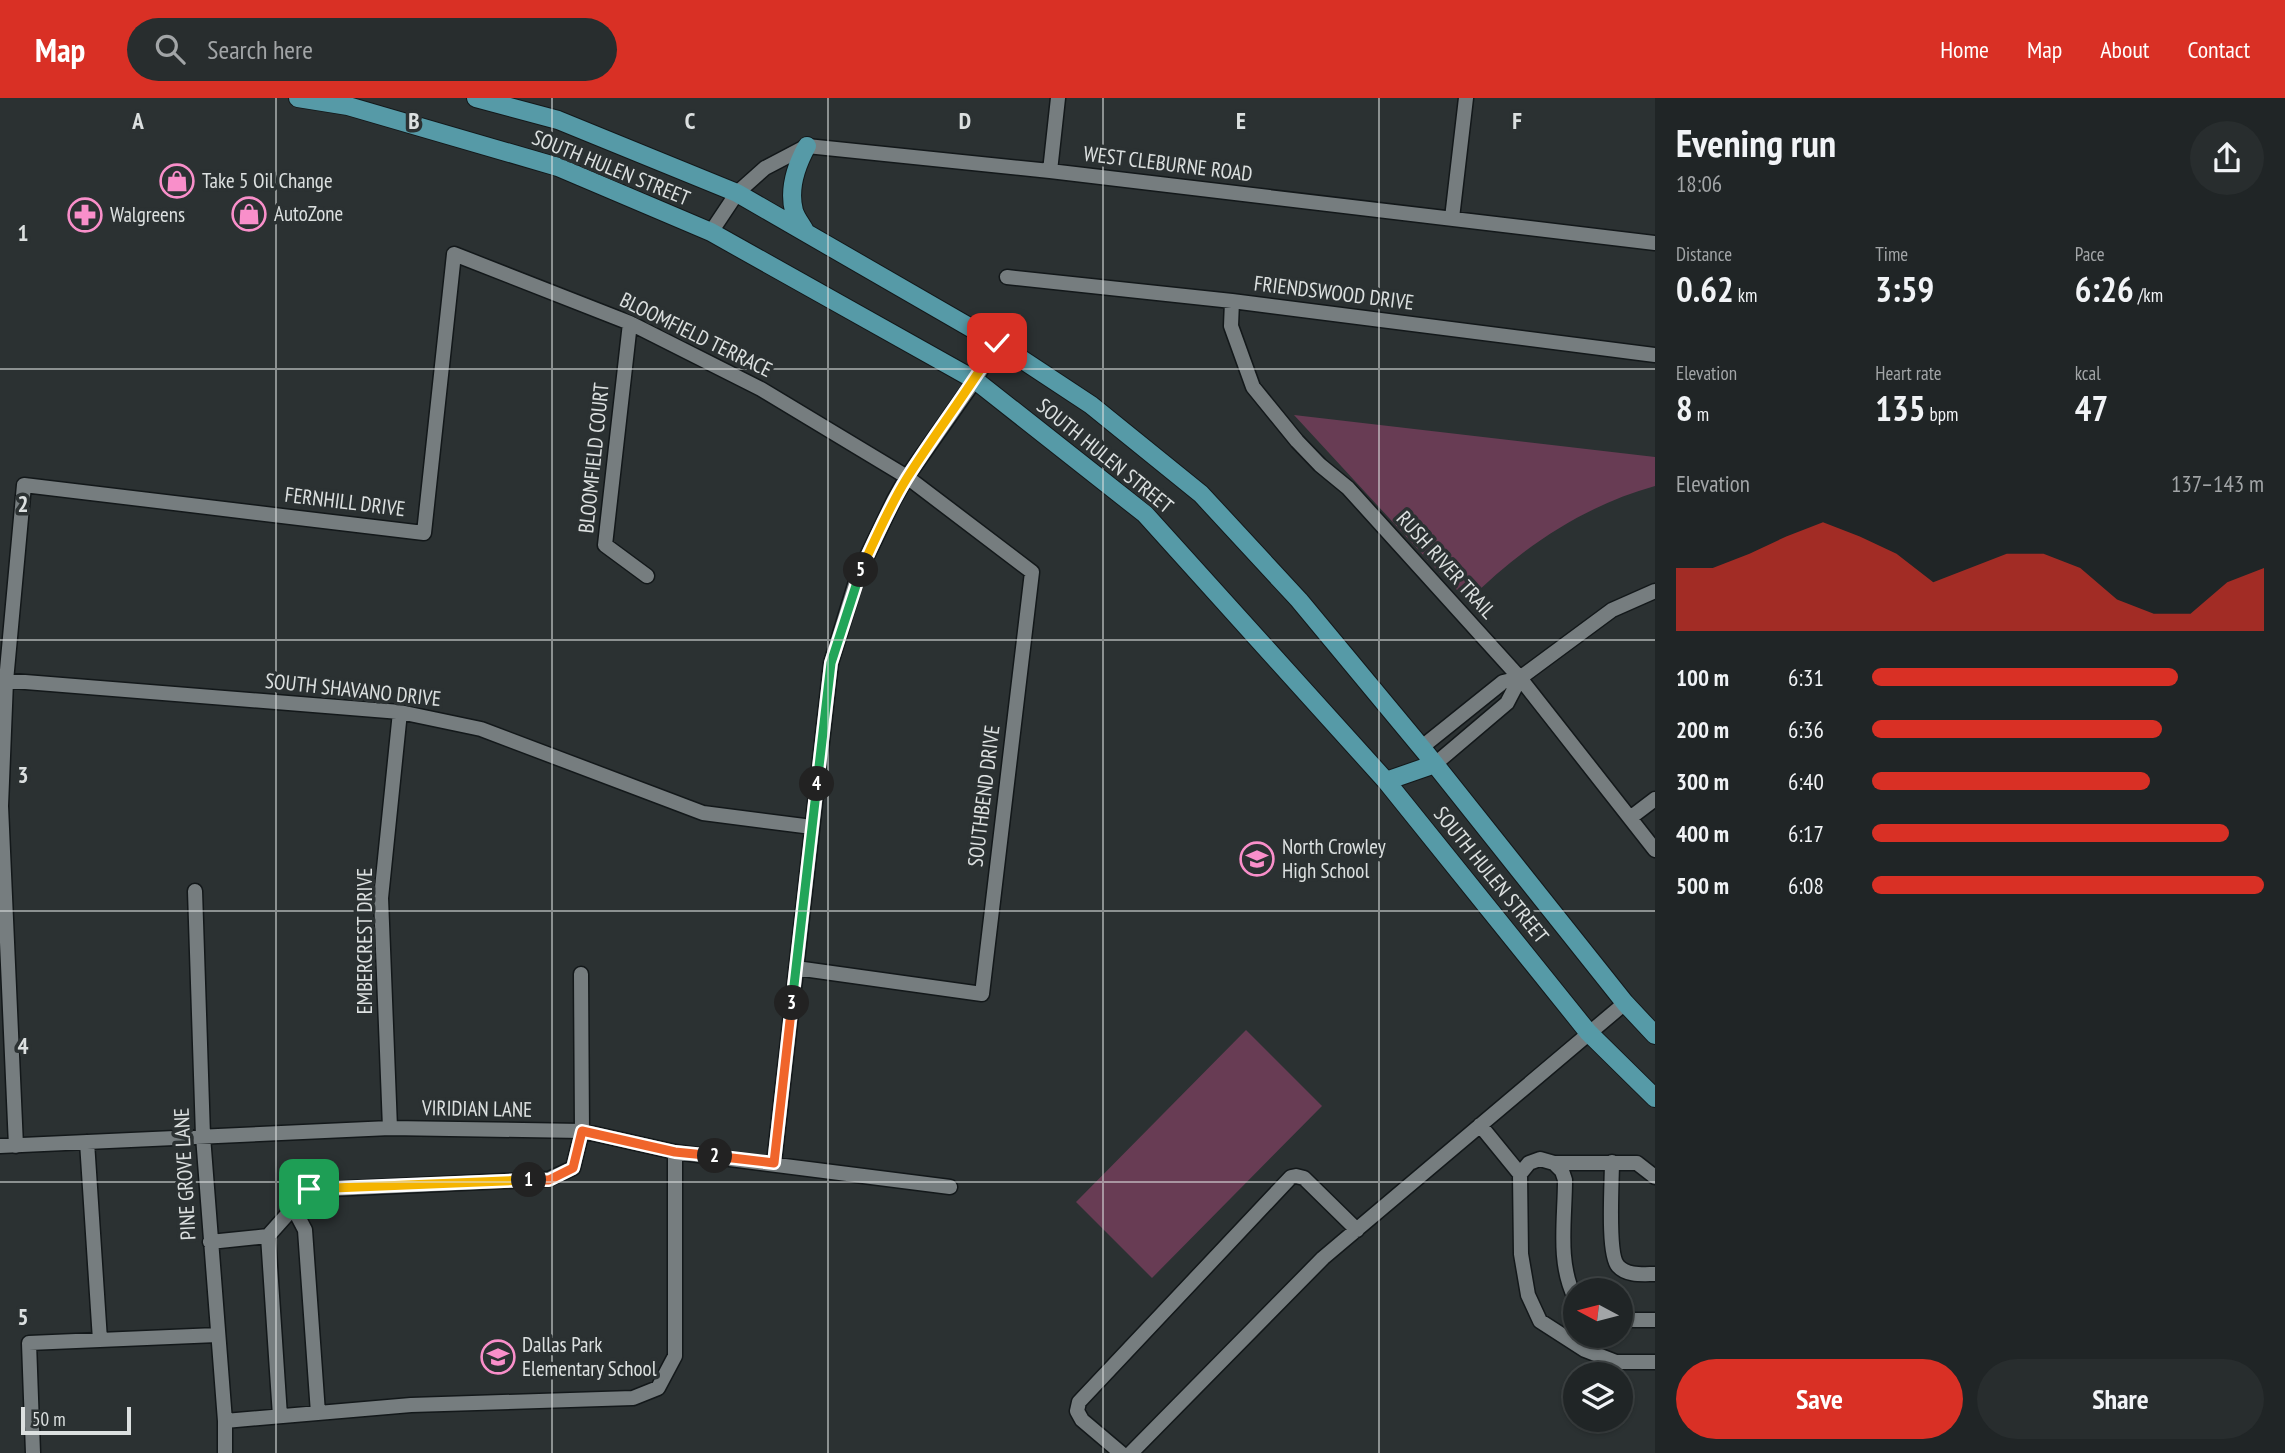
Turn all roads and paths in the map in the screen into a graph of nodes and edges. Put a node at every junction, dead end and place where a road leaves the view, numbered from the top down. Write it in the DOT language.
graph roads {
  1 [pos="298,98"];
  2 [pos="477,98"];
  3 [pos="1058,98"];
  4 [pos="1466,98"];
  5 [pos="349,102"];
  6 [pos="807,146"];
  7 [pos="1050,171"];
  8 [pos="737,193"];
  9 [pos="1452,218"];
  10 [pos="711,232"];
  11 [pos="807,234"];
  12 [pos="1655,243"];
  13 [pos="454,254"];
  14 [pos="1007,277"];
  15 [pos="1232,301"];
  16 [pos="630,323"];
  17 [pos="997,343"];
  18 [pos="1655,355"];
  19 [pos="975,380"];
  20 [pos="907,477"];
  21 [pos="647,576"];
  22 [pos="1655,591"];
  23 [pos="1520,678"];
  24 [pos="3,681"];
  25 [pos="400,712"];
  26 [pos="1422,747"];
  27 [pos="1435,764"];
  28 [pos="1386,781"];
  29 [pos="1655,799"];
  30 [pos="1630,818"];
  31 [pos="812,827"];
  32 [pos="1655,850"];
  33 [pos="195,891"];
  34 [pos="796,968"];
  35 [pos="581,974"];
  36 [pos="1625,1003"];
  37 [pos="1588,1032"];
  38 [pos="1655,1035"];
  39 [pos="1655,1098"];
  40 [pos="1480,1125"];
  41 [pos="390,1128"];
  42 [pos="582,1131"];
  43 [pos="203,1136"];
  44 [pos="87,1142"];
  45 [pos="0,1146"];
  46 [pos="16,1146"];
  47 [pos="675,1152"];
  48 [pos="1612,1162"];
  49 [pos="774,1163"];
  50 [pos="1554,1163"];
  51 [pos="1520,1174"];
  52 [pos="1655,1177"];
  53 [pos="950,1187"];
  54 [pos="293,1207"];
  55 [pos="1357,1230"];
  56 [pos="268,1236"];
  57 [pos="210,1242"];
  58 [pos="1655,1274"];
  59 [pos="1567,1278"];
  60 [pos="1633,1320"];
  61 [pos="1655,1320"];
  62 [pos="217,1335"];
  63 [pos="100,1340"];
  64 [pos="1655,1362"];
  65 [pos="318,1413"];
  66 [pos="280,1416"];
  67 [pos="225,1421"];
  68 [pos="33,1453"];
  69 [pos="225,1453"];
  70 [pos="1121,1453"];
  71 [pos="1130,1453"];
  1 -- 5 [label="main road, SOUTH HULEN STREET"];
  2 -- 8 [label="main road, SOUTH HULEN STREET"];
  3 -- 7 [label="street"];
  4 -- 9 [label="street"];
  5 -- 10 [label="main road, SOUTH HULEN STREET"];
  6 -- 7 [label="street, WEST CLEBURNE ROAD"];
  6 -- 8 [label="street"];
  6 -- 11 [label="main road"];
  7 -- 9 [label="street, WEST CLEBURNE ROAD"];
  8 -- 10 [label="street"];
  8 -- 11 [label="main road, SOUTH HULEN STREET"];
  9 -- 12 [label="street, WEST CLEBURNE ROAD"];
  10 -- 19 [label="main road, SOUTH HULEN STREET"];
  11 -- 17 [label="main road, SOUTH HULEN STREET"];
  13 -- 16 [label="street, BLOOMFIELD TERRACE"];
  13 -- 24 [label="street, FERNHILL DRIVE"];
  14 -- 15 [label="street, FRIENDSWOOD DRIVE"];
  15 -- 18 [label="street, FRIENDSWOOD DRIVE"];
  15 -- 23 [label="street, RUSH RIVER TRAIL"];
  16 -- 20 [label="street, BLOOMFIELD TERRACE"];
  16 -- 21 [label="street, BLOOMFIELD COURT"];
  17 -- 19 [label="street"];
  17 -- 26 [label="main road, SOUTH HULEN STREET"];
  19 -- 20 [label="street"];
  19 -- 28 [label="main road, SOUTH HULEN STREET"];
  20 -- 31 [label="street"];
  20 -- 34 [label="street, SOUTHBEND DRIVE"];
  22 -- 23 [label="street"];
  23 -- 26 [label="street"];
  23 -- 27 [label="street"];
  23 -- 30 [label="street, RUSH RIVER TRAIL"];
  24 -- 25 [label="street, SOUTH SHAVANO DRIVE"];
  24 -- 46 [label="street"];
  25 -- 31 [label="street, SOUTH SHAVANO DRIVE"];
  25 -- 41 [label="street, EMBERCREST DRIVE"];
  26 -- 27 [label="main road, SOUTH HULEN STREET"];
  26 -- 28 [label="main road"];
  27 -- 28 [label="main road"];
  27 -- 36 [label="main road, SOUTH HULEN STREET"];
  28 -- 37 [label="main road, SOUTH HULEN STREET"];
  29 -- 30 [label="street"];
  30 -- 32 [label="street, RUSH RIVER TRAIL"];
  31 -- 34 [label="street"];
  33 -- 43 [label="street, PINE GROVE LANE"];
  34 -- 49 [label="street"];
  35 -- 42 [label="street"];
  36 -- 37 [label="street"];
  36 -- 38 [label="main road, SOUTH HULEN STREET"];
  37 -- 39 [label="main road, SOUTH HULEN STREET"];
  37 -- 40 [label="street"];
  40 -- 51 [label="street"];
  40 -- 55 [label="street"];
  41 -- 42 [label="street, VIRIDIAN LANE"];
  41 -- 43 [label="street, VIRIDIAN LANE"];
  42 -- 47 [label="street, VIRIDIAN LANE"];
  42 -- 54 [label="street"];
  43 -- 44 [label="street, VIRIDIAN LANE"];
  43 -- 57 [label="street, PINE GROVE LANE"];
  44 -- 46 [label="street, VIRIDIAN LANE"];
  44 -- 63 [label="street"];
  45 -- 46 [label="street, VIRIDIAN LANE"];
  47 -- 49 [label="street, VIRIDIAN LANE"];
  47 -- 65 [label="street"];
  48 -- 50 [label="street"];
  48 -- 52 [label="street"];
  48 -- 58 [label="street"];
  49 -- 53 [label="street, VIRIDIAN LANE"];
  50 -- 51 [label="street"];
  50 -- 59 [label="street"];
  51 -- 64 [label="street"];
  54 -- 56 [label="street"];
  54 -- 65 [label="street"];
  55 -- 70 [label="street"];
  55 -- 71 [label="street"];
  56 -- 57 [label="street"];
  56 -- 66 [label="street"];
  57 -- 62 [label="street, PINE GROVE LANE"];
  60 -- 61 [label="street"];
  62 -- 63 [label="street"];
  62 -- 67 [label="street, PINE GROVE LANE"];
  63 -- 68 [label="street"];
  65 -- 66 [label="street"];
  66 -- 67 [label="street"];
  67 -- 69 [label="street, PINE GROVE LANE"];
}
